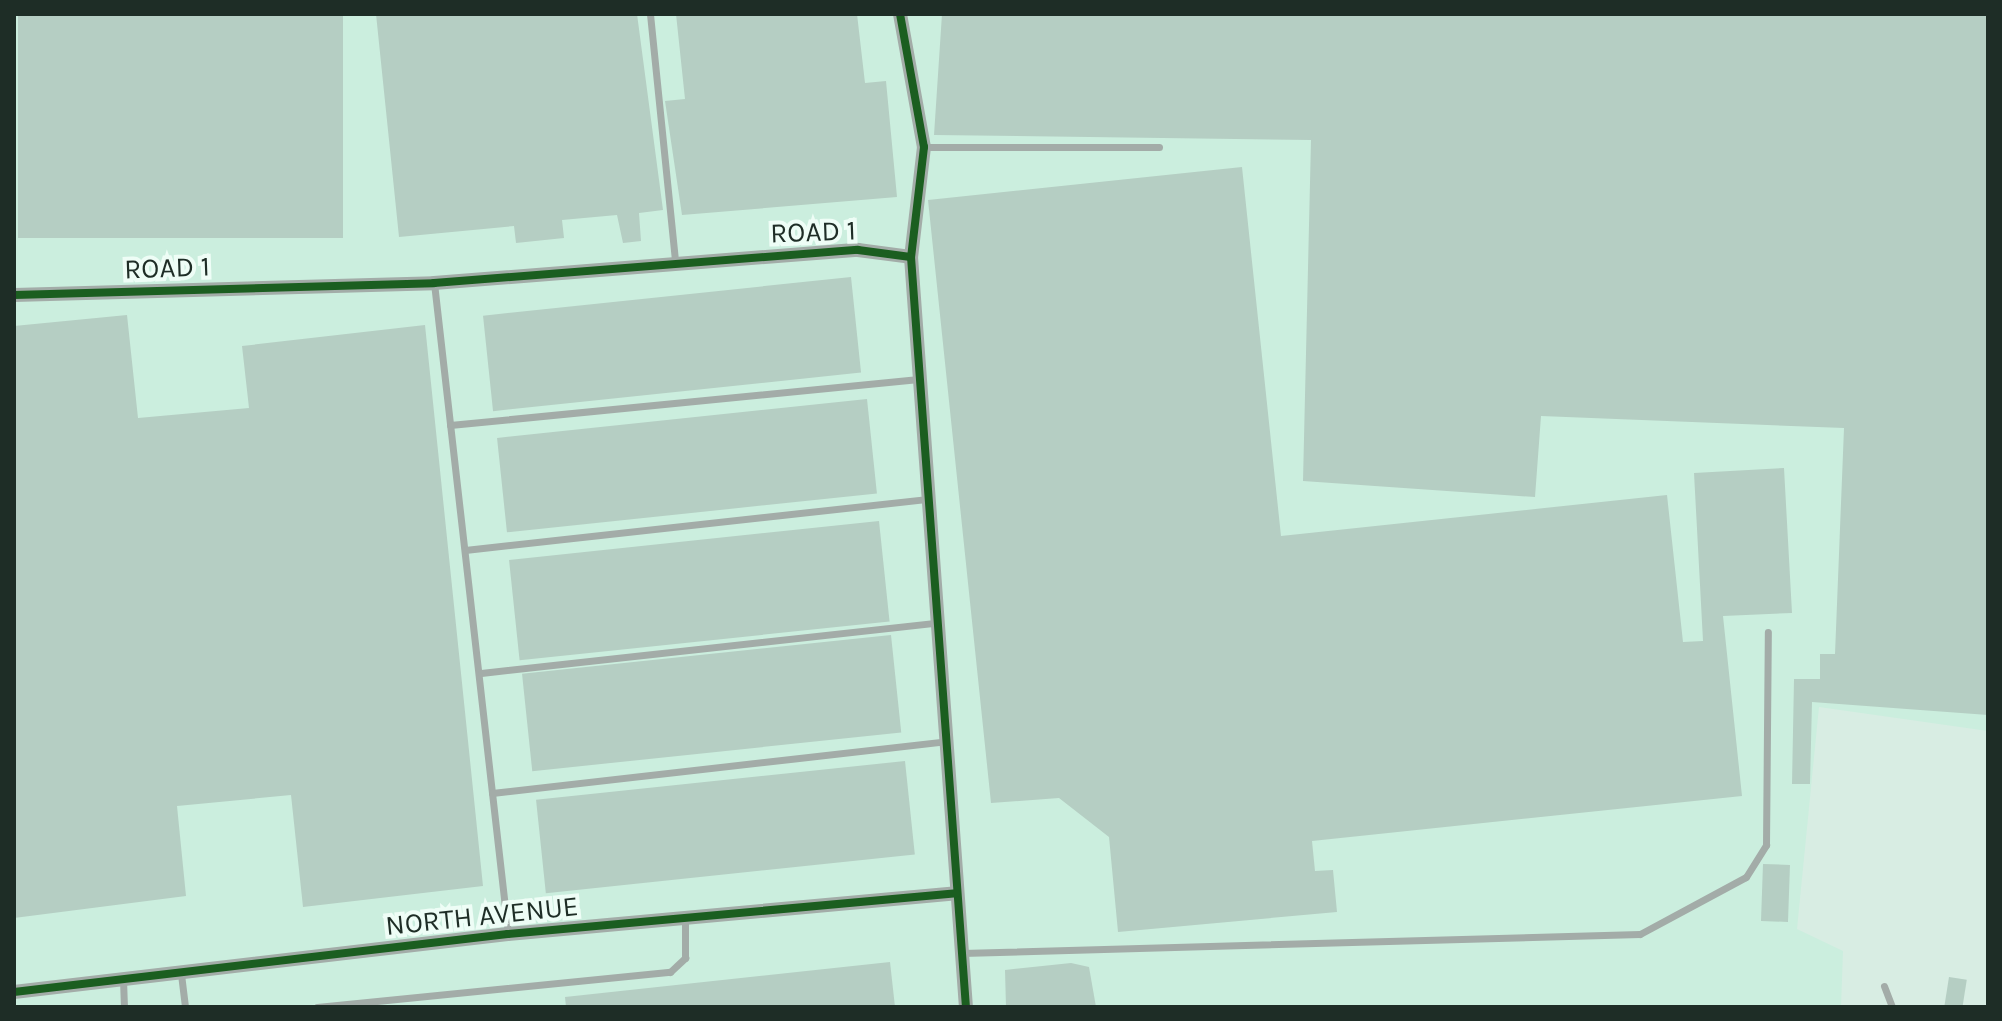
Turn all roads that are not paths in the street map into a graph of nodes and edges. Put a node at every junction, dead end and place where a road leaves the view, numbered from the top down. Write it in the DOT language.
graph roads {
  1 [pos="650,14"];
  2 [pos="900,14"];
  3 [pos="924,147"];
  4 [pos="1159,147"];
  5 [pos="911,257"];
  6 [pos="675,260"];
  7 [pos="434,283"];
  8 [pos="14,295"];
  9 [pos="919,379"];
  10 [pos="450,425"];
  11 [pos="928,499"];
  12 [pos="465,550"];
  13 [pos="937,623"];
  14 [pos="1768,632"];
  15 [pos="481,673"];
  16 [pos="945,741"];
  17 [pos="492,793"];
  18 [pos="956,893"];
  19 [pos="685,917"];
  20 [pos="508,934"];
  21 [pos="961,953"];
  22 [pos="181,972"];
  23 [pos="123,979"];
  24 [pos="1884,986"];
  25 [pos="14,992"];
  26 [pos="124,1007"];
  27 [pos="185,1007"];
  28 [pos="317,1007"];
  29 [pos="966,1007"];
  30 [pos="1892,1007"];
  1 -- 6 [label="lane"];
  2 -- 3 [label="street"];
  3 -- 4 [label="lane"];
  3 -- 5 [label="street"];
  5 -- 6 [label="street, ROAD 1"];
  5 -- 9 [label="street"];
  6 -- 7 [label="street, ROAD 1"];
  7 -- 8 [label="street, ROAD 1"];
  7 -- 10 [label="lane"];
  9 -- 10 [label="lane"];
  9 -- 11 [label="street"];
  10 -- 12 [label="lane"];
  11 -- 12 [label="lane"];
  11 -- 13 [label="street"];
  12 -- 15 [label="lane"];
  13 -- 15 [label="lane"];
  13 -- 16 [label="street"];
  14 -- 21 [label="lane"];
  15 -- 17 [label="lane"];
  16 -- 17 [label="lane"];
  16 -- 18 [label="street"];
  17 -- 20 [label="lane"];
  18 -- 19 [label="street, NORTH AVENUE"];
  18 -- 21 [label="street"];
  19 -- 20 [label="street, NORTH AVENUE"];
  19 -- 28 [label="lane"];
  20 -- 22 [label="street, NORTH AVENUE"];
  21 -- 29 [label="street"];
  22 -- 23 [label="street, NORTH AVENUE"];
  22 -- 27 [label="lane"];
  23 -- 25 [label="street, NORTH AVENUE"];
  23 -- 26 [label="lane"];
  24 -- 30 [label="lane"];
}
